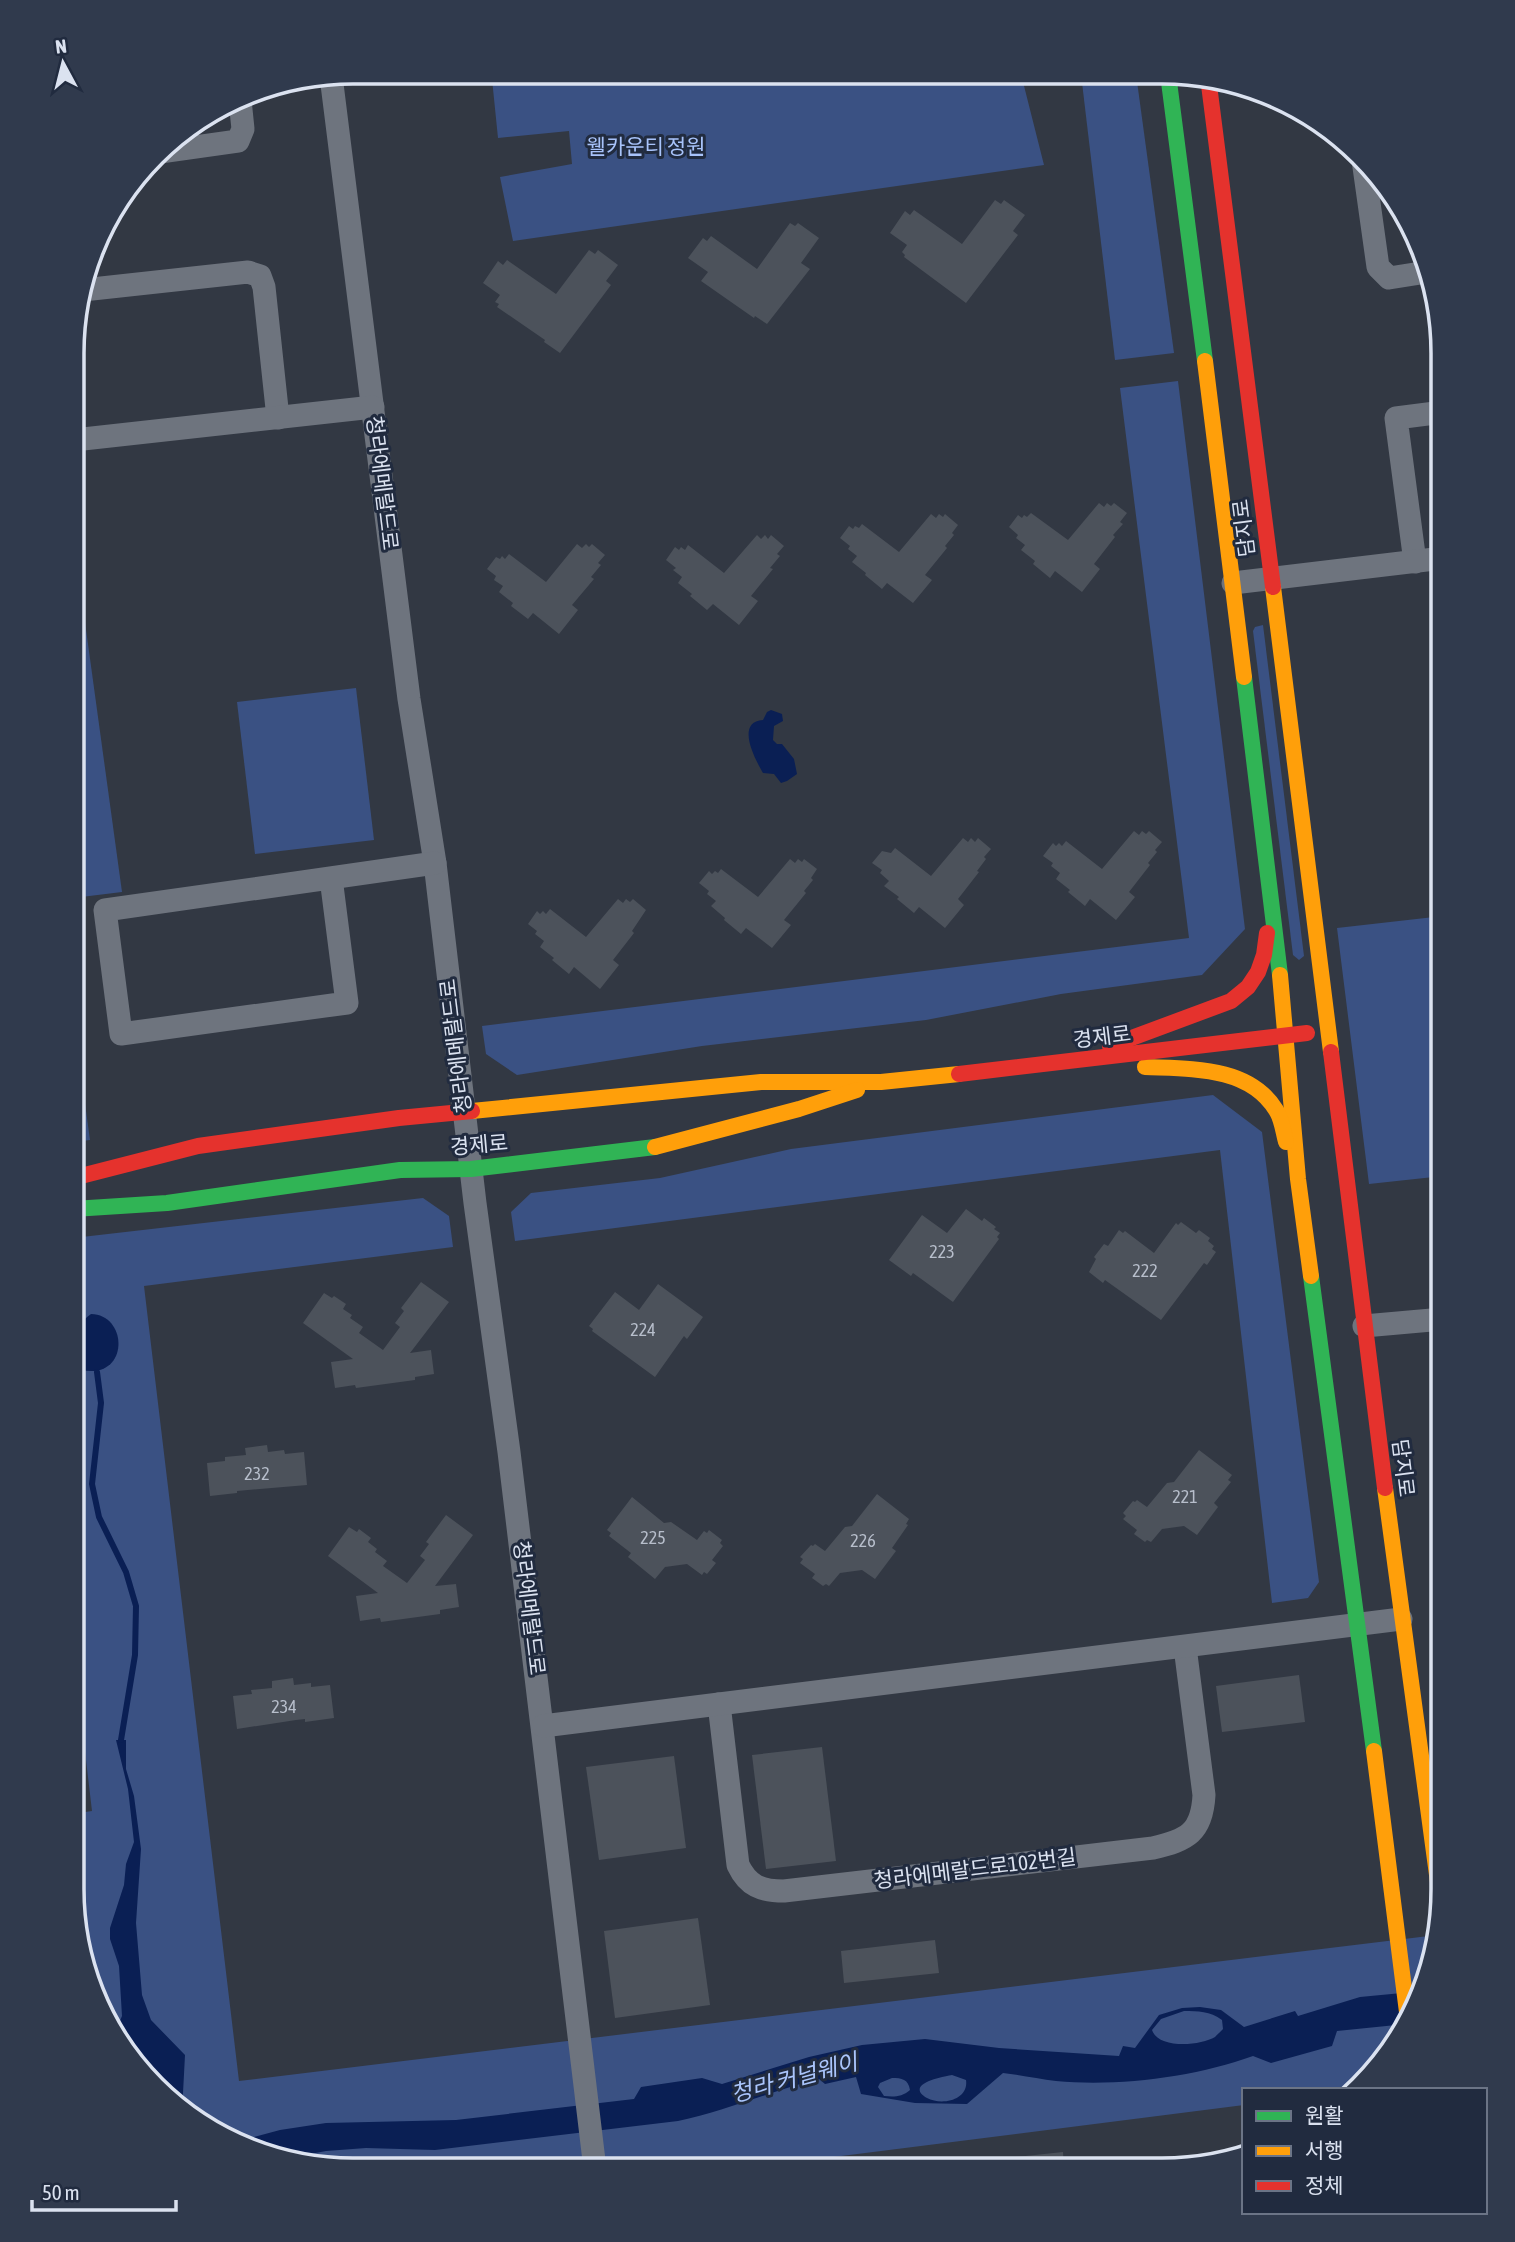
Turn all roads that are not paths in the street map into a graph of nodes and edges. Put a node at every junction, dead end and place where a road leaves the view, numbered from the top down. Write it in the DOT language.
graph roads {
  1 [pos="1169,84"];
  2 [pos="332,85"];
  3 [pos="1209,88"];
  4 [pos="241,109"];
  5 [pos="178,149"];
  6 [pos="1365,178"];
  7 [pos="1419,273"];
  8 [pos="92,289"];
  9 [pos="373,407"];
  10 [pos="1431,414"];
  11 [pos="278,418"];
  12 [pos="84,439"];
  13 [pos="1431,560"];
  14 [pos="1415,562"];
  15 [pos="1271,578"];
  16 [pos="1233,583"];
  17 [pos="435,863"];
  18 [pos="331,878"];
  19 [pos="1271,895"];
  20 [pos="1328,1030"];
  21 [pos="1285,1035"];
  22 [pos="1070,1062"];
  23 [pos="881,1082"];
  24 [pos="464,1113"];
  25 [pos="471,1169"];
  26 [pos="84,1175"];
  27 [pos="1298,1179"];
  28 [pos="84,1208"];
  29 [pos="1431,1319"];
  30 [pos="1364,1326"];
  31 [pos="1401,1619"];
  32 [pos="1359,1625"];
  33 [pos="1185,1647"];
  34 [pos="719,1704"];
  35 [pos="543,1726"];
  36 [pos="1431,1833"];
  37 [pos="1406,2002"];
  38 [pos="594,2158"];
  1 -- 16 [label="main road"];
  2 -- 9 [label="street, 청라에메랄드로"];
  3 -- 15 [label="main road, 담지로"];
  4 -- 5 [label="street"];
  6 -- 7 [label="street"];
  8 -- 11 [label="street"];
  9 -- 11 [label="street"];
  9 -- 17 [label="street, 청라에메랄드로"];
  10 -- 14 [label="street"];
  11 -- 12 [label="street"];
  13 -- 14 [label="street"];
  14 -- 15 [label="street"];
  15 -- 16 [label="street"];
  15 -- 20 [label="main road, 담지로"];
  16 -- 19 [label="main road"];
  17 -- 18 [label="street"];
  17 -- 24 [label="street, 청라에메랄드로"];
  18 -- 18 [label="street"];
  19 -- 21 [label="main road"];
  19 -- 22 [label="main road"];
  20 -- 21 [label="main road, 경제로"];
  20 -- 30 [label="main road, 담지로"];
  21 -- 22 [label="main road, 경제로"];
  21 -- 27 [label="main road"];
  22 -- 23 [label="main road, 경제로"];
  22 -- 27 [label="main road"];
  23 -- 24 [label="main road, 경제로"];
  23 -- 25 [label="main road, 경제로"];
  24 -- 25 [label="street, 청라에메랄드로"];
  24 -- 26 [label="main road, 경제로"];
  25 -- 28 [label="main road, 경제로"];
  25 -- 35 [label="street, 청라에메랄드로"];
  27 -- 32 [label="main road"];
  29 -- 30 [label="street"];
  30 -- 31 [label="main road, 담지로"];
  31 -- 32 [label="street"];
  31 -- 36 [label="main road, 담지로"];
  32 -- 33 [label="street"];
  32 -- 37 [label="main road"];
  33 -- 34 [label="street"];
  33 -- 34 [label="street, 청라에메랄드로102번길"];
  34 -- 35 [label="street"];
  35 -- 38 [label="street, 청라에메랄드로"];
}
